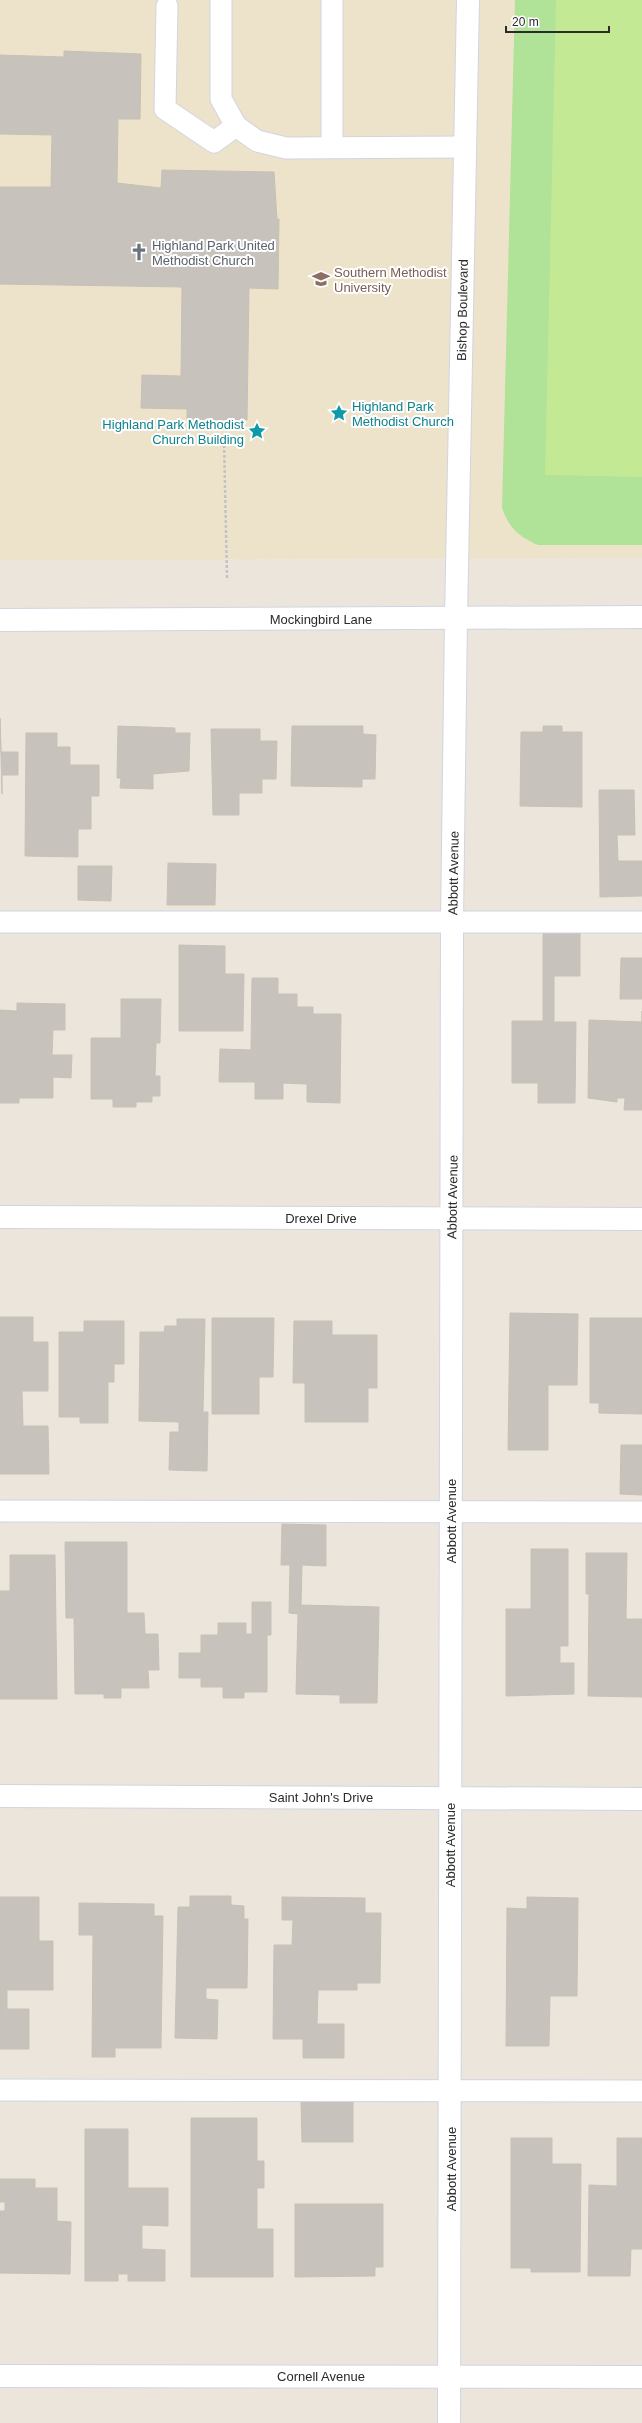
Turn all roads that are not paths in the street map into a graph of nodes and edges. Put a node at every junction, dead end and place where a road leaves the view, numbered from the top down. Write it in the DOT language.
graph roads {
  1 [pos="221,0"];
  2 [pos="332,0"];
  3 [pos="468,0"];
  4 [pos="167,6"];
  5 [pos="236,126"];
  6 [pos="332,147"];
  7 [pos="465,147"];
  8 [pos="642,618"];
  9 [pos="456,619"];
  10 [pos="0,620"];
  11 [pos="452,920"];
  12 [pos="0,922"];
  13 [pos="642,922"];
  14 [pos="0,1218"];
  15 [pos="451,1219"];
  16 [pos="642,1219"];
  17 [pos="0,1512"];
  18 [pos="451,1512"];
  19 [pos="642,1512"];
  20 [pos="0,1796"];
  21 [pos="450,1798"];
  22 [pos="642,1799"];
  23 [pos="0,2090"];
  24 [pos="451,2091"];
  25 [pos="642,2091"];
  26 [pos="0,2376"];
  27 [pos="449,2376"];
  28 [pos="642,2377"];
  29 [pos="450,2423"];
  1 -- 5 [label="lane"];
  2 -- 6 [label="lane"];
  3 -- 7 [label="street, Bishop Boulevard"];
  4 -- 5 [label="lane"];
  5 -- 6 [label="lane"];
  6 -- 7 [label="lane"];
  7 -- 9 [label="street, Bishop Boulevard"];
  8 -- 9 [label="street, Mockingbird Lane"];
  9 -- 10 [label="street, Mockingbird Lane"];
  9 -- 11 [label="street, Abbott Avenue"];
  11 -- 12 [label="lane"];
  11 -- 13 [label="lane"];
  11 -- 15 [label="street, Abbott Avenue"];
  14 -- 15 [label="street, Drexel Drive"];
  15 -- 16 [label="street, Drexel Drive"];
  15 -- 18 [label="street, Abbott Avenue"];
  17 -- 18 [label="lane"];
  18 -- 19 [label="lane"];
  18 -- 21 [label="street, Abbott Avenue"];
  20 -- 21 [label="street, Saint John's Drive"];
  21 -- 22 [label="street, Saint John's Drive"];
  21 -- 24 [label="street, Abbott Avenue"];
  23 -- 24 [label="lane"];
  24 -- 25 [label="lane"];
  24 -- 27 [label="street, Abbott Avenue"];
  26 -- 27 [label="street, Cornell Avenue"];
  27 -- 28 [label="street, Cornell Avenue"];
  27 -- 29 [label="street, Abbott Avenue"];
}
